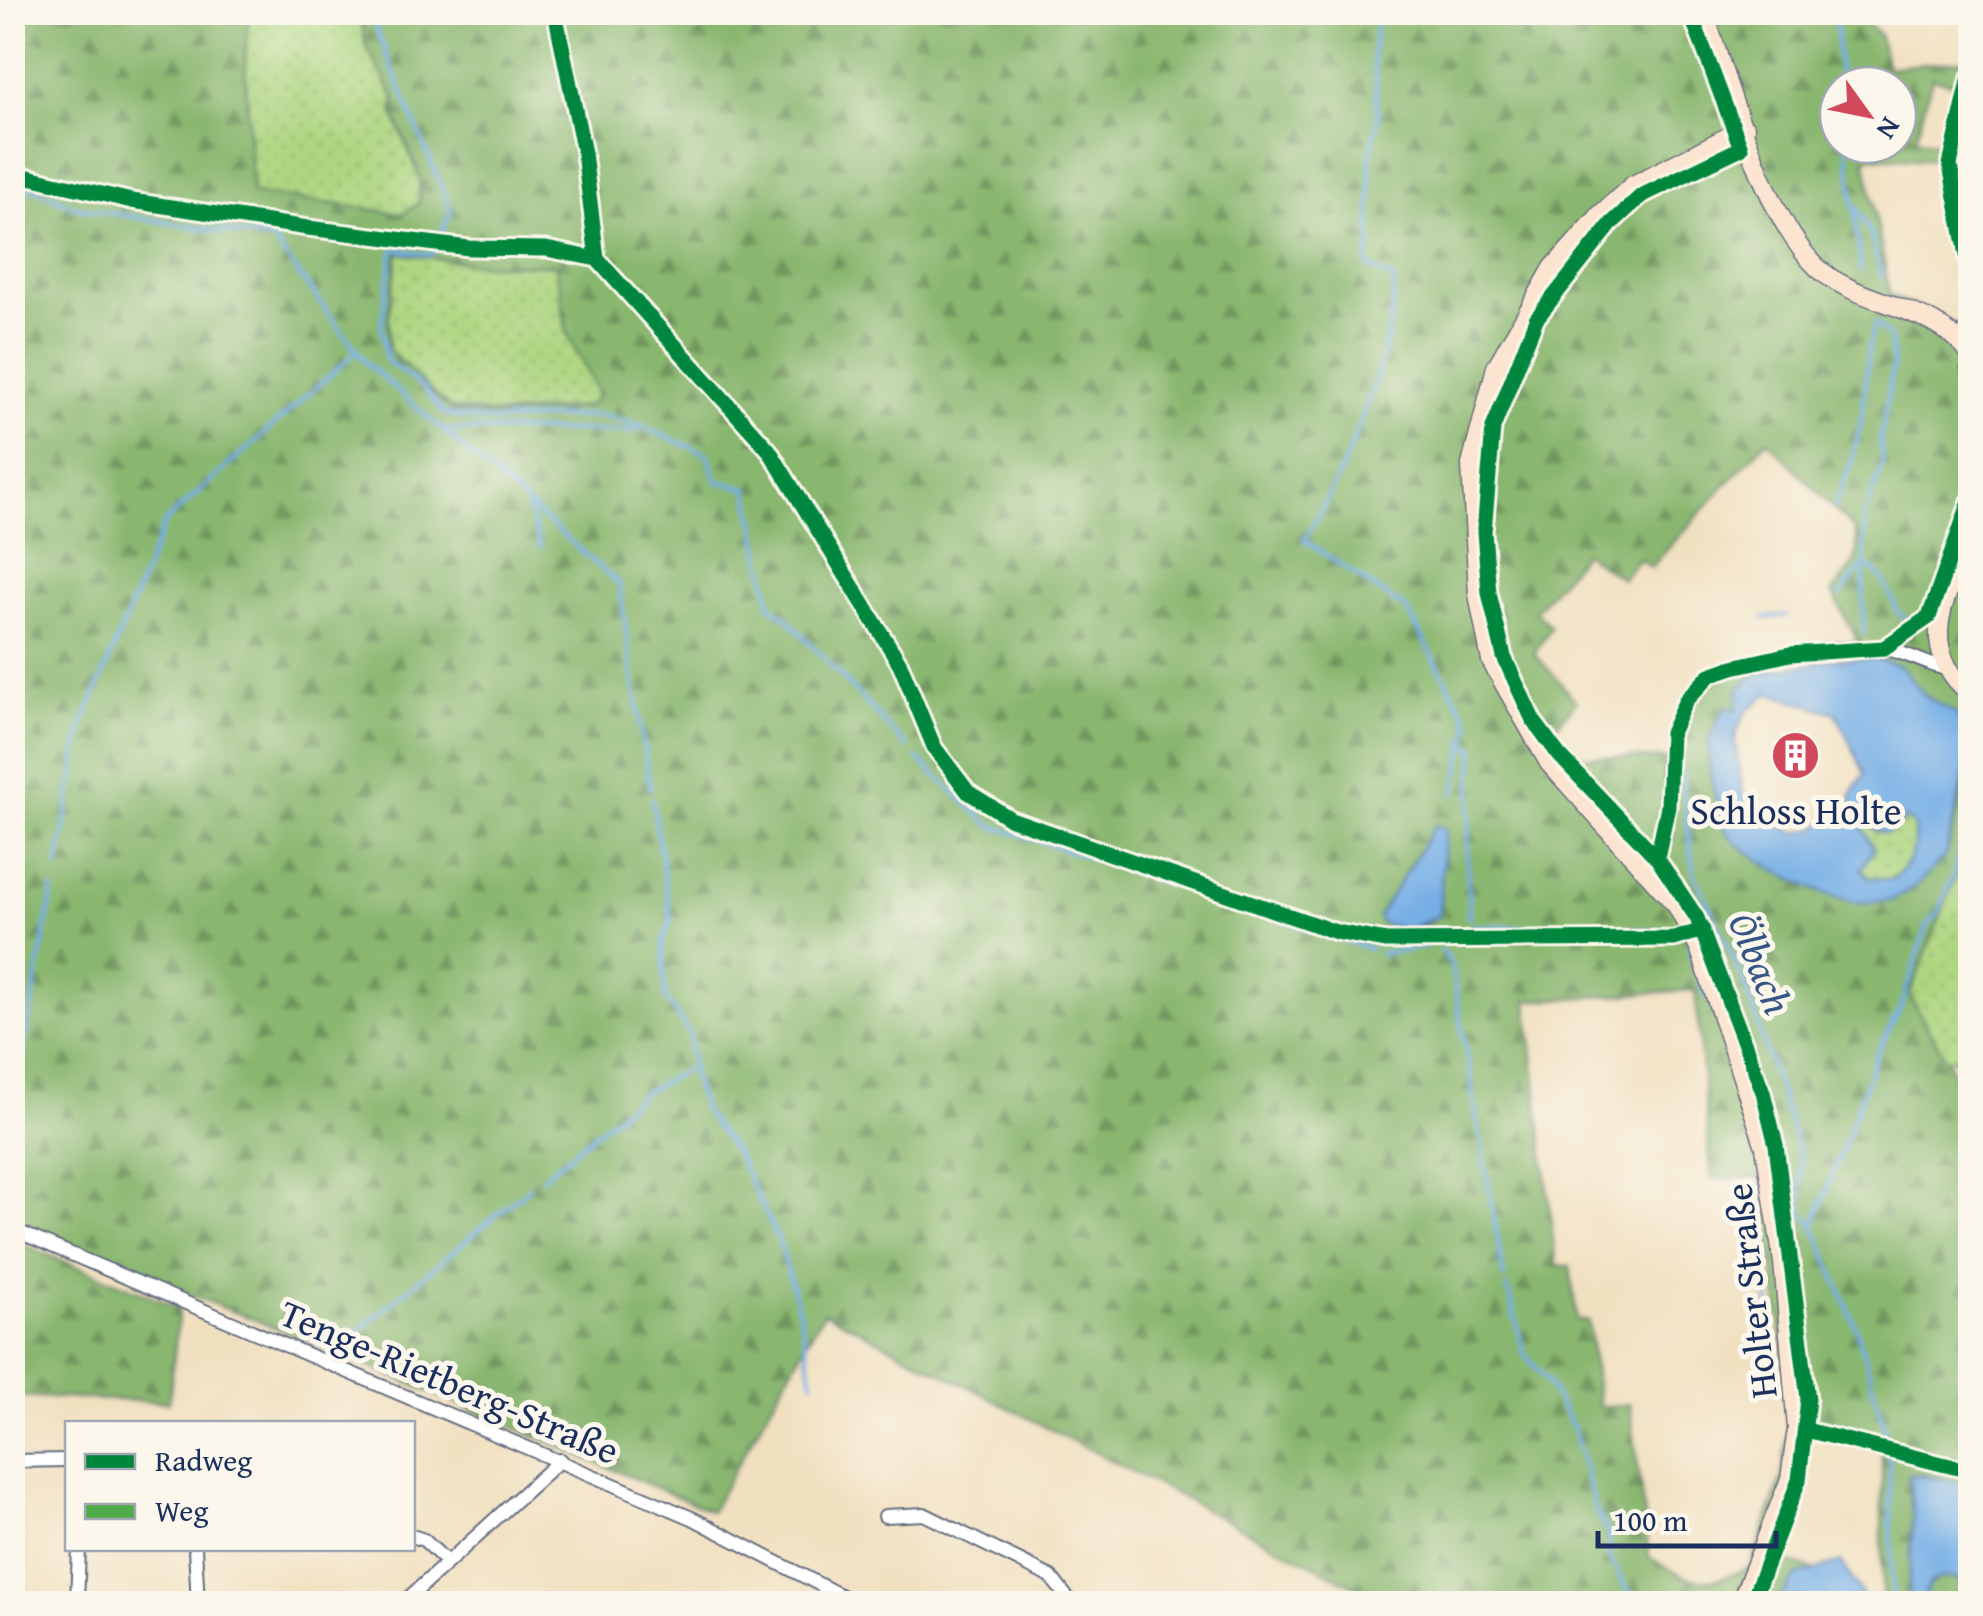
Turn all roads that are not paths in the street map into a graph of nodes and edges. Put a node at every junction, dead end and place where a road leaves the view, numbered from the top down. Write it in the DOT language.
graph roads {
  1 [pos="1704,12"];
  2 [pos="1970,77"];
  3 [pos="1745,128"];
  4 [pos="1970,271"];
  5 [pos="1970,318"];
  6 [pos="1966,348"];
  7 [pos="1970,537"];
  8 [pos="1941,611"];
  9 [pos="1884,648"];
  10 [pos="1946,669"];
  11 [pos="1970,693"];
  12 [pos="1647,867"];
  13 [pos="12,1228"];
  14 [pos="65,1460"];
  15 [pos="560,1460"];
  16 [pos="12,1461"];
  17 [pos="885,1516"];
  18 [pos="415,1537"];
  19 [pos="79,1551"];
  20 [pos="195,1551"];
  21 [pos="447,1562"];
  22 [pos="77,1604"];
  23 [pos="198,1604"];
  24 [pos="402,1604"];
  25 [pos="858,1604"];
  26 [pos="1072,1604"];
  27 [pos="1740,1604"];
  1 -- 3 [label="street"];
  2 -- 4 [label="street"];
  3 -- 6 [label="street"];
  3 -- 12 [label="street, Holter Straße"];
  5 -- 6 [label="street"];
  7 -- 8 [label="street"];
  8 -- 9 [label="street"];
  8 -- 10 [label="street"];
  9 -- 10 [label="street"];
  9 -- 12 [label="street"];
  10 -- 11 [label="street"];
  12 -- 27 [label="street, Holter Straße"];
  13 -- 15 [label="street, Tenge-Rietberg-Straße"];
  14 -- 16 [label="street"];
  15 -- 21 [label="street"];
  15 -- 25 [label="street, Tenge-Rietberg-Straße"];
  17 -- 26 [label="street"];
  18 -- 21 [label="street"];
  19 -- 22 [label="street"];
  20 -- 23 [label="street"];
  21 -- 24 [label="street"];
}
